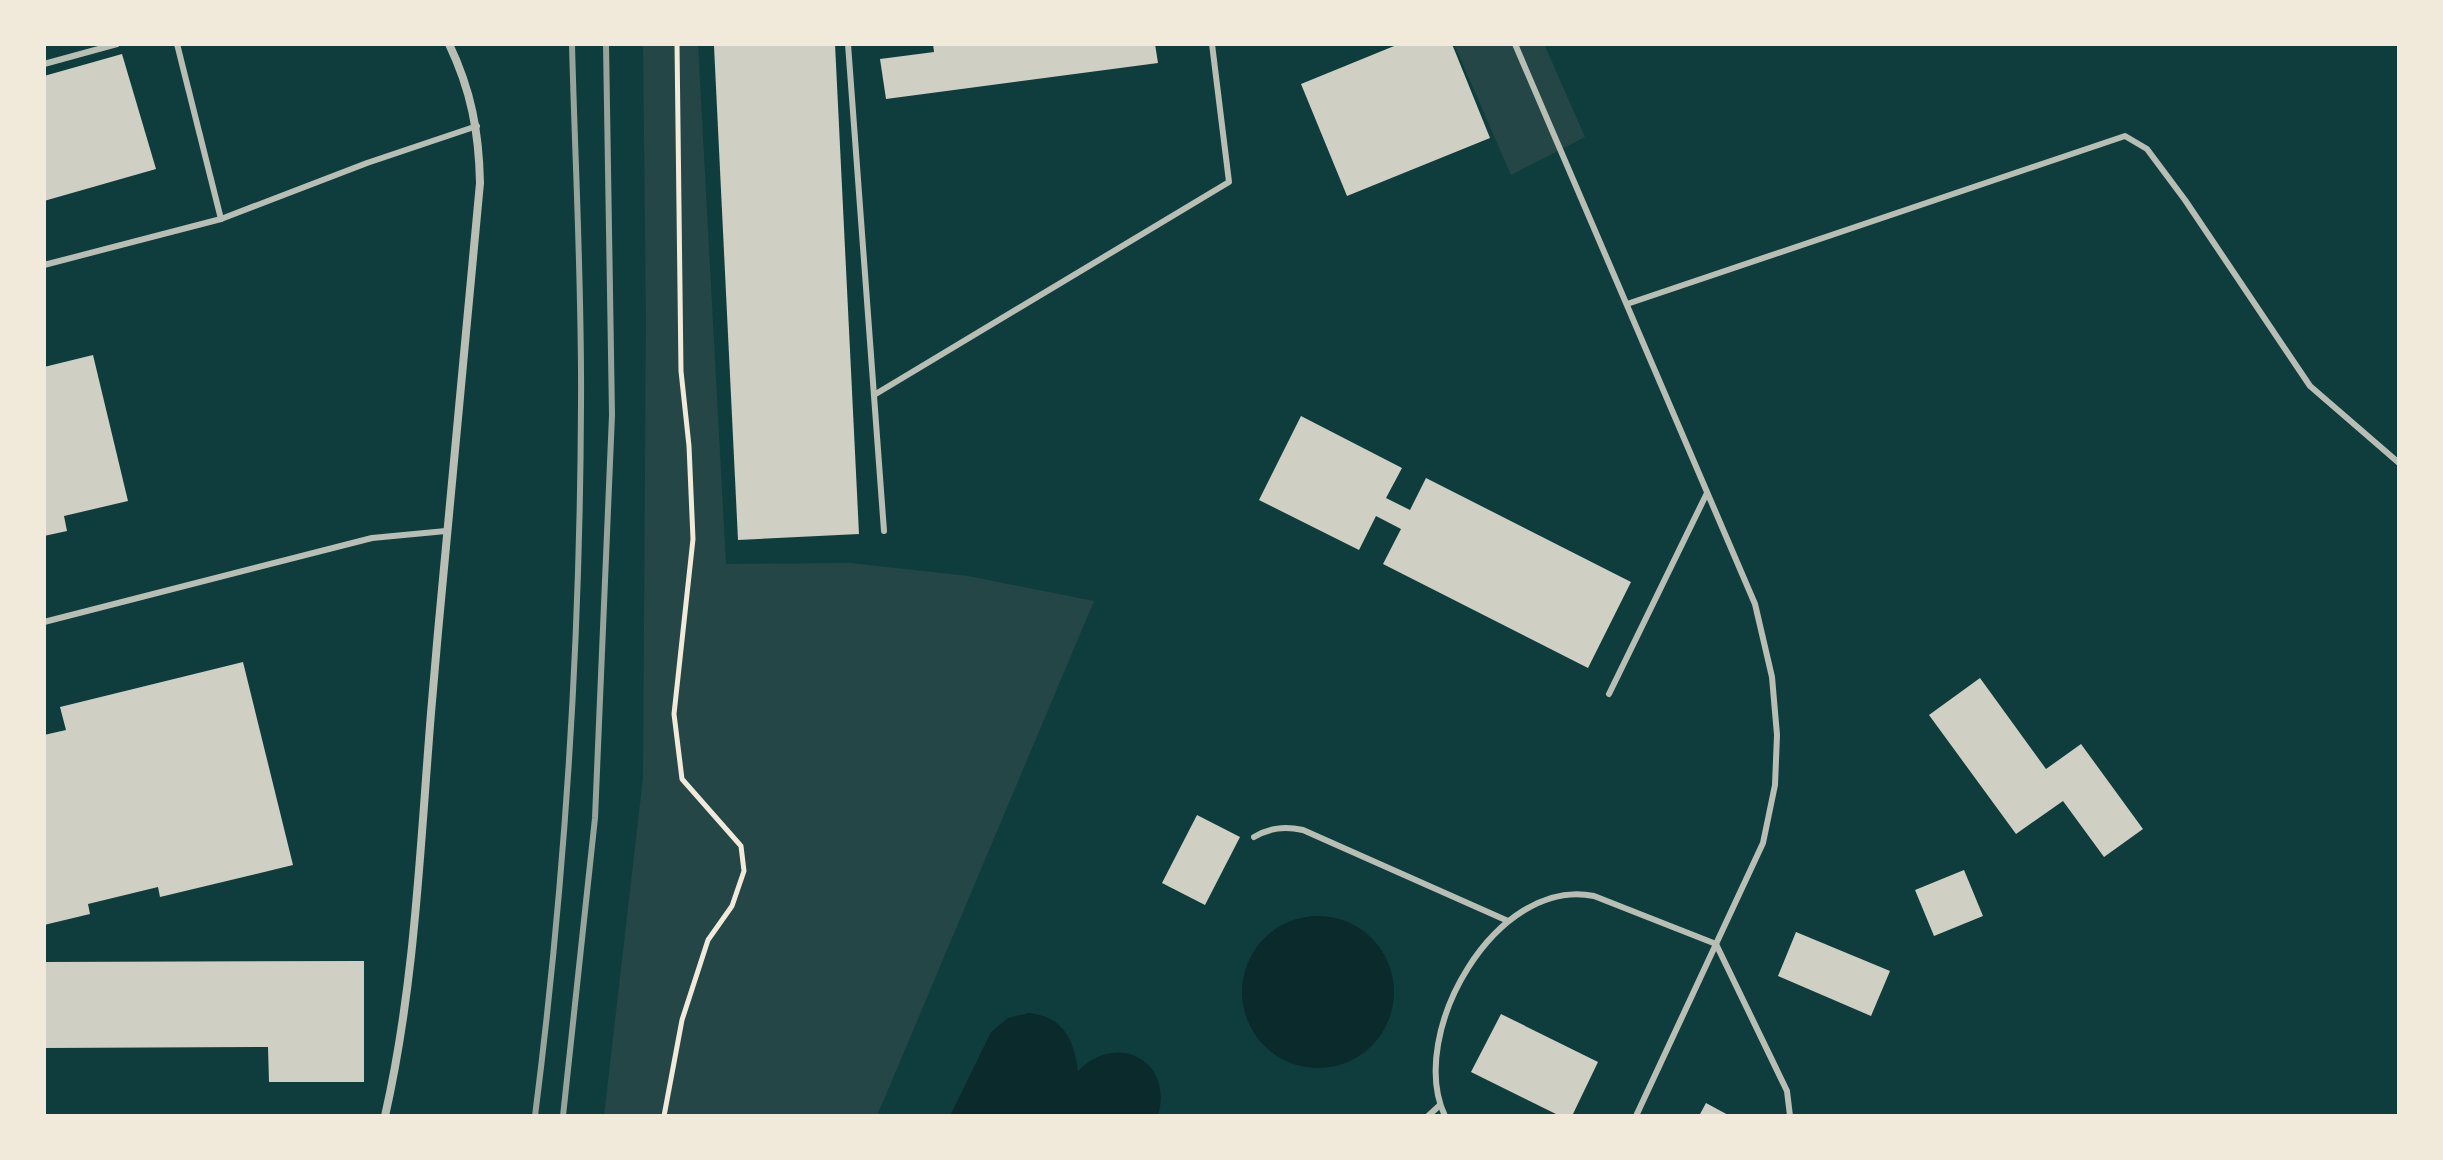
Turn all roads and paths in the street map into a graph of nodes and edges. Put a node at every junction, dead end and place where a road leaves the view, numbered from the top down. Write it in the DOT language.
graph roads {
  1 [pos="117,44"];
  2 [pos="177,44"];
  3 [pos="449,44"];
  4 [pos="677,44"];
  5 [pos="848,44"];
  6 [pos="1212,44"];
  7 [pos="1515,44"];
  8 [pos="44,64"];
  9 [pos="477,126"];
  10 [pos="221,219"];
  11 [pos="44,265"];
  12 [pos="1627,304"];
  13 [pos="874,395"];
  14 [pos="2399,463"];
  15 [pos="1707,493"];
  16 [pos="446,531"];
  17 [pos="884,531"];
  18 [pos="44,622"];
  19 [pos="1609,694"];
  20 [pos="1254,837"];
  21 [pos="1508,921"];
  22 [pos="1716,944"];
  23 [pos="1440,1105"];
  24 [pos="385,1116"];
  25 [pos="664,1116"];
  26 [pos="1428,1116"];
  27 [pos="1445,1116"];
  28 [pos="1636,1116"];
  29 [pos="1790,1116"];
  1 -- 8 [label="lane"];
  2 -- 10 [label="lane"];
  3 -- 9 [label="street"];
  4 -- 25 [label="path"];
  5 -- 13 [label="lane"];
  6 -- 13 [label="lane"];
  7 -- 12 [label="lane"];
  9 -- 10 [label="lane"];
  9 -- 16 [label="street"];
  10 -- 11 [label="lane"];
  12 -- 14 [label="lane"];
  12 -- 15 [label="lane"];
  13 -- 17 [label="lane"];
  15 -- 19 [label="lane"];
  15 -- 22 [label="lane"];
  16 -- 18 [label="lane"];
  16 -- 24 [label="street"];
  20 -- 21 [label="lane"];
  21 -- 22 [label="lane"];
  21 -- 23 [label="lane"];
  22 -- 28 [label="lane"];
  22 -- 29 [label="lane"];
  23 -- 26 [label="lane"];
  23 -- 27 [label="lane"];
}
